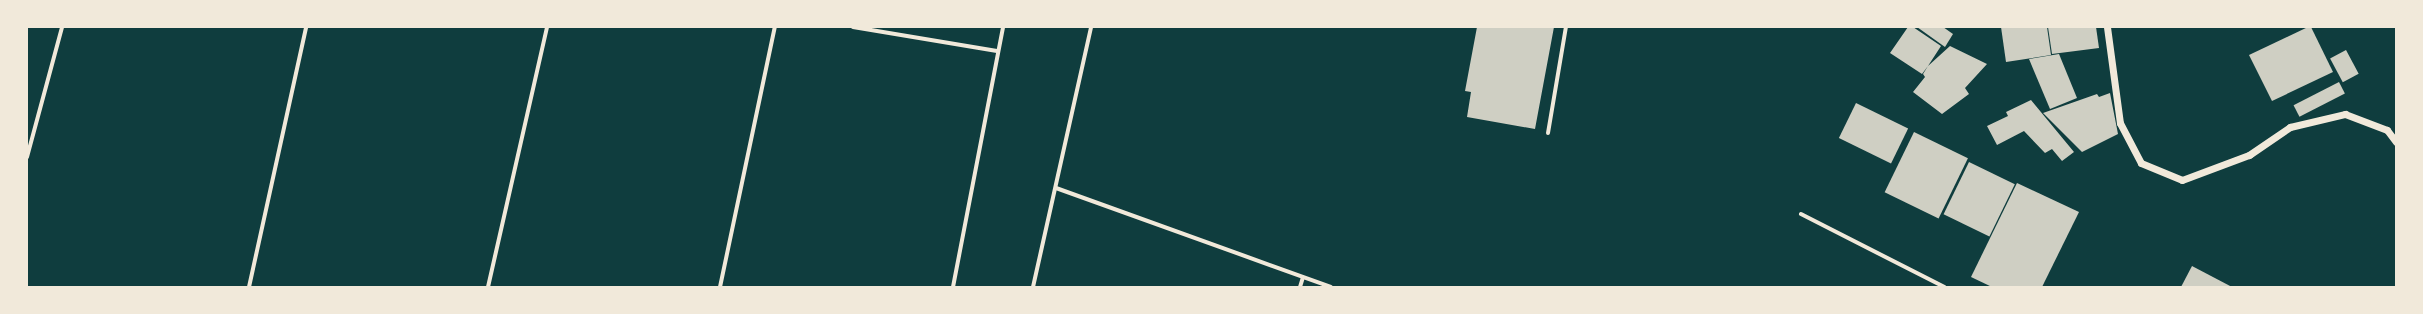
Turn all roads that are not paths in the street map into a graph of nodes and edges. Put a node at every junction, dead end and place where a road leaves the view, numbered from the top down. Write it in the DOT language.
graph roads {
  1 [pos="62,27"];
  2 [pos="306,27"];
  3 [pos="547,27"];
  4 [pos="775,27"];
  5 [pos="853,27"];
  6 [pos="1003,27"];
  7 [pos="1091,27"];
  8 [pos="1566,27"];
  9 [pos="2107,27"];
  10 [pos="997,51"];
  11 [pos="1548,133"];
  12 [pos="2396,142"];
  13 [pos="27,157"];
  14 [pos="1056,188"];
  15 [pos="1801,214"];
  16 [pos="1303,277"];
  17 [pos="249,287"];
  18 [pos="488,287"];
  19 [pos="720,287"];
  20 [pos="953,287"];
  21 [pos="1033,287"];
  22 [pos="1300,287"];
  23 [pos="1331,287"];
  24 [pos="1944,287"];
  1 -- 13 [label="street"];
  2 -- 17 [label="street"];
  3 -- 18 [label="street"];
  4 -- 19 [label="street"];
  5 -- 10 [label="street"];
  6 -- 10 [label="street"];
  7 -- 14 [label="street"];
  8 -- 11 [label="street"];
  9 -- 12 [label="street"];
  10 -- 20 [label="street"];
  14 -- 16 [label="street"];
  14 -- 21 [label="street"];
  15 -- 24 [label="street"];
  16 -- 22 [label="street"];
  16 -- 23 [label="street"];
}
